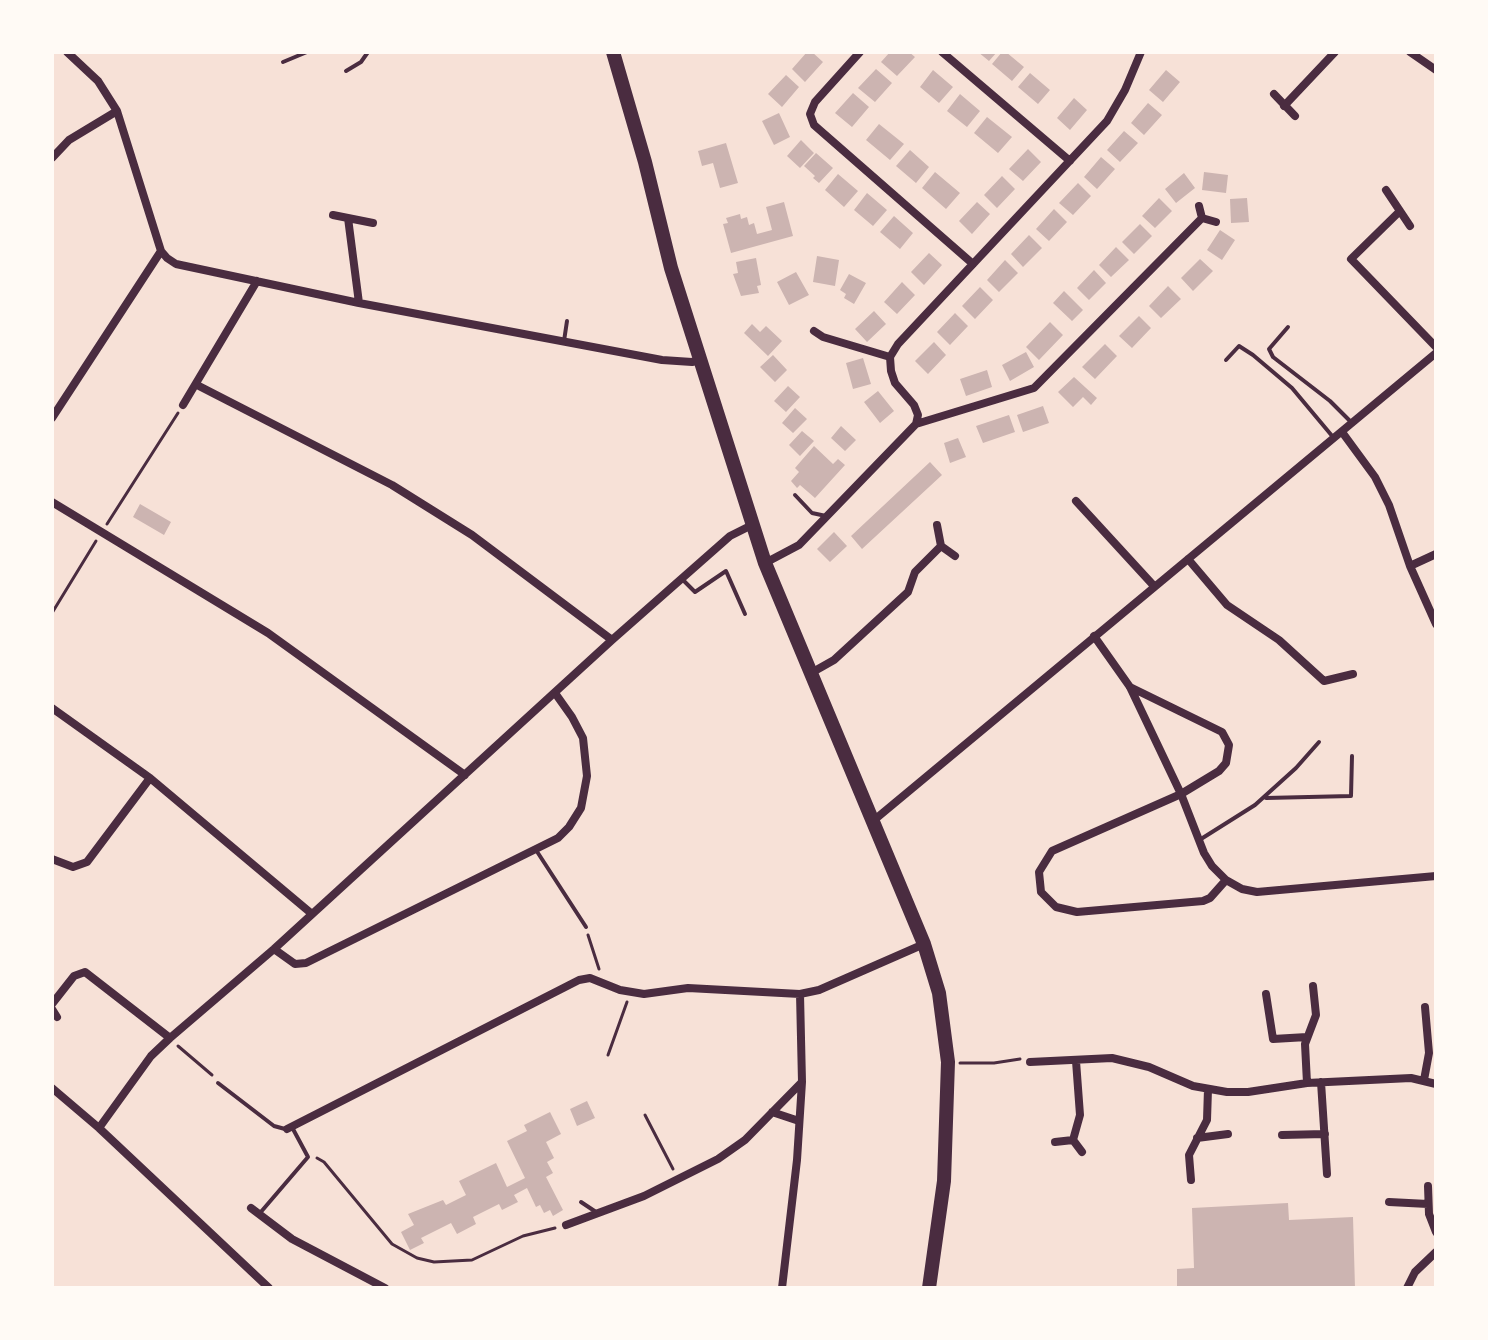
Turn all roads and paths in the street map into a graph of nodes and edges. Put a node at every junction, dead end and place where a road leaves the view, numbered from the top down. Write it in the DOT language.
graph roads {
  1 [pos="67,52"];
  2 [pos="307,52"];
  3 [pos="368,52"];
  4 [pos="613,52"];
  5 [pos="860,52"];
  6 [pos="942,52"];
  7 [pos="1141,52"];
  8 [pos="1335,52"];
  9 [pos="1410,52"];
  10 [pos="283,62"];
  11 [pos="1436,70"];
  12 [pos="346,71"];
  13 [pos="1274,94"];
  14 [pos="1284,106"];
  15 [pos="117,111"];
  16 [pos="1295,116"];
  17 [pos="52,158"];
  18 [pos="1070,161"];
  19 [pos="1386,190"];
  20 [pos="1199,206"];
  21 [pos="1400,211"];
  22 [pos="333,215"];
  23 [pos="348,218"];
  24 [pos="1202,218"];
  25 [pos="1216,222"];
  26 [pos="373,223"];
  27 [pos="1410,226"];
  28 [pos="161,251"];
  29 [pos="973,264"];
  30 [pos="257,281"];
  31 [pos="359,303"];
  32 [pos="567,321"];
  33 [pos="1288,327"];
  34 [pos="814,331"];
  35 [pos="564,341"];
  36 [pos="1436,350"];
  37 [pos="890,357"];
  38 [pos="700,360"];
  39 [pos="1226,360"];
  40 [pos="197,385"];
  41 [pos="183,405"];
  42 [pos="52,418"];
  43 [pos="1353,423"];
  44 [pos="916,424"];
  45 [pos="1342,432"];
  46 [pos="1334,439"];
  47 [pos="795,495"];
  48 [pos="1076,501"];
  49 [pos="52,502"];
  50 [pos="828,516"];
  51 [pos="752,525"];
  52 [pos="937,525"];
  53 [pos="102,532"];
  54 [pos="941,546"];
  55 [pos="1436,554"];
  56 [pos="955,556"];
  57 [pos="1188,559"];
  58 [pos="765,563"];
  59 [pos="1410,566"];
  60 [pos="682,579"];
  61 [pos="1154,586"];
  62 [pos="52,613"];
  63 [pos="745,614"];
  64 [pos="1436,624"];
  65 [pos="1094,636"];
  66 [pos="612,640"];
  67 [pos="811,673"];
  68 [pos="1353,674"];
  69 [pos="1130,687"];
  70 [pos="555,693"];
  71 [pos="52,708"];
  72 [pos="1319,742"];
  73 [pos="1352,756"];
  74 [pos="465,775"];
  75 [pos="150,778"];
  76 [pos="1181,794"];
  77 [pos="1264,798"];
  78 [pos="873,821"];
  79 [pos="1199,841"];
  80 [pos="536,850"];
  81 [pos="52,859"];
  82 [pos="1436,876"];
  83 [pos="1226,880"];
  84 [pos="312,914"];
  85 [pos="586,927"];
  86 [pos="924,944"];
  87 [pos="274,949"];
  88 [pos="602,981"];
  89 [pos="1313,986"];
  90 [pos="631,991"];
  91 [pos="800,994"];
  92 [pos="1266,994"];
  93 [pos="1425,1007"];
  94 [pos="54,1010"];
  95 [pos="1431,1021"];
  96 [pos="1307,1037"];
  97 [pos="170,1038"];
  98 [pos="608,1055"];
  99 [pos="1076,1061"];
  100 [pos="948,1062"];
  101 [pos="1030,1062"];
  102 [pos="1424,1080"];
  103 [pos="802,1082"];
  104 [pos="1321,1082"];
  105 [pos="218,1083"];
  106 [pos="1307,1083"];
  107 [pos="1436,1084"];
  108 [pos="52,1088"];
  109 [pos="1208,1089"];
  110 [pos="772,1112"];
  111 [pos="645,1115"];
  112 [pos="799,1121"];
  113 [pos="99,1128"];
  114 [pos="289,1128"];
  115 [pos="1228,1134"];
  116 [pos="1325,1134"];
  117 [pos="1282,1135"];
  118 [pos="1197,1138"];
  119 [pos="1073,1140"];
  120 [pos="1055,1142"];
  121 [pos="1082,1152"];
  122 [pos="309,1154"];
  123 [pos="1327,1174"];
  124 [pos="679,1180"];
  125 [pos="1191,1180"];
  126 [pos="1428,1186"];
  127 [pos="581,1202"];
  128 [pos="1389,1202"];
  129 [pos="1428,1204"];
  130 [pos="251,1208"];
  131 [pos="598,1213"];
  132 [pos="259,1215"];
  133 [pos="566,1225"];
  134 [pos="1436,1232"];
  135 [pos="1436,1252"];
  136 [pos="269,1288"];
  137 [pos="385,1288"];
  138 [pos="782,1288"];
  139 [pos="929,1288"];
  140 [pos="1407,1288"];
  1 -- 15 [label="street"];
  2 -- 10 [label="lane"];
  3 -- 12 [label="lane"];
  4 -- 38 [label="main road"];
  5 -- 29 [label="street"];
  6 -- 18 [label="street"];
  7 -- 18 [label="street"];
  8 -- 14 [label="street"];
  9 -- 11 [label="street"];
  13 -- 14 [label="street"];
  14 -- 16 [label="street"];
  15 -- 17 [label="street"];
  15 -- 28 [label="street"];
  18 -- 29 [label="street"];
  19 -- 21 [label="street"];
  20 -- 24 [label="street"];
  21 -- 27 [label="street"];
  21 -- 36 [label="street"];
  22 -- 23 [label="street"];
  23 -- 26 [label="street"];
  23 -- 31 [label="street"];
  24 -- 25 [label="street"];
  24 -- 44 [label="street"];
  28 -- 30 [label="street"];
  28 -- 42 [label="street"];
  29 -- 37 [label="street"];
  30 -- 31 [label="street"];
  30 -- 40 [label="street"];
  31 -- 35 [label="street"];
  32 -- 35 [label="lane"];
  33 -- 43 [label="lane"];
  34 -- 37 [label="street"];
  35 -- 38 [label="street"];
  36 -- 43 [label="street"];
  37 -- 44 [label="street"];
  38 -- 51 [label="main road"];
  39 -- 46 [label="lane"];
  40 -- 41 [label="street"];
  40 -- 66 [label="street"];
  41 -- 53 [label="path"];
  43 -- 45 [label="street"];
  44 -- 50 [label="street"];
  45 -- 46 [label="street"];
  45 -- 59 [label="street"];
  46 -- 57 [label="street"];
  47 -- 50 [label="lane"];
  48 -- 61 [label="street"];
  49 -- 53 [label="street"];
  50 -- 58 [label="street"];
  51 -- 58 [label="main road"];
  51 -- 60 [label="street"];
  52 -- 54 [label="street"];
  53 -- 62 [label="path"];
  53 -- 74 [label="street"];
  54 -- 56 [label="street"];
  54 -- 67 [label="street"];
  55 -- 59 [label="street"];
  57 -- 61 [label="street"];
  57 -- 68 [label="street"];
  58 -- 67 [label="main road"];
  59 -- 64 [label="street"];
  60 -- 63 [label="lane"];
  60 -- 66 [label="street"];
  61 -- 65 [label="street"];
  65 -- 69 [label="street"];
  65 -- 78 [label="street"];
  66 -- 70 [label="street"];
  67 -- 78 [label="main road"];
  69 -- 76 [label="street"];
  69 -- 76 [label="street"];
  70 -- 74 [label="street"];
  70 -- 80 [label="street"];
  71 -- 75 [label="street"];
  72 -- 77 [label="lane"];
  73 -- 77 [label="lane"];
  74 -- 84 [label="street"];
  75 -- 81 [label="street"];
  75 -- 84 [label="street"];
  76 -- 79 [label="street"];
  76 -- 83 [label="street"];
  77 -- 79 [label="lane"];
  78 -- 86 [label="main road"];
  79 -- 83 [label="street"];
  80 -- 85 [label="lane"];
  80 -- 87 [label="street"];
  82 -- 83 [label="street"];
  84 -- 87 [label="street"];
  85 -- 88 [label="path"];
  86 -- 91 [label="street"];
  86 -- 100 [label="main road"];
  87 -- 97 [label="street"];
  88 -- 90 [label="street"];
  88 -- 114 [label="street"];
  89 -- 96 [label="street"];
  90 -- 91 [label="street"];
  90 -- 98 [label="path"];
  91 -- 103 [label="street"];
  92 -- 96 [label="street"];
  93 -- 95 [label="street"];
  94 -- 97 [label="street"];
  95 -- 102 [label="street"];
  96 -- 106 [label="street"];
  97 -- 105 [label="path"];
  97 -- 113 [label="street"];
  99 -- 101 [label="street"];
  99 -- 109 [label="street"];
  99 -- 119 [label="street"];
  100 -- 101 [label="path"];
  100 -- 139 [label="main road"];
  102 -- 104 [label="street"];
  102 -- 107 [label="street"];
  103 -- 110 [label="street"];
  103 -- 112 [label="street"];
  104 -- 106 [label="street"];
  104 -- 116 [label="street"];
  105 -- 114 [label="lane"];
  106 -- 109 [label="street"];
  108 -- 113 [label="street"];
  109 -- 118 [label="street"];
  110 -- 112 [label="street"];
  110 -- 124 [label="street"];
  111 -- 124 [label="path"];
  112 -- 138 [label="street"];
  113 -- 136 [label="street"];
  114 -- 122 [label="lane"];
  115 -- 118 [label="street"];
  116 -- 117 [label="street"];
  116 -- 123 [label="street"];
  118 -- 125 [label="street"];
  119 -- 120 [label="street"];
  119 -- 121 [label="street"];
  122 -- 132 [label="lane"];
  122 -- 133 [label="path"];
  124 -- 131 [label="street"];
  126 -- 129 [label="street"];
  127 -- 131 [label="lane"];
  128 -- 129 [label="street"];
  129 -- 134 [label="street"];
  130 -- 132 [label="street"];
  131 -- 133 [label="street"];
  132 -- 137 [label="street"];
  135 -- 140 [label="street"];
}
